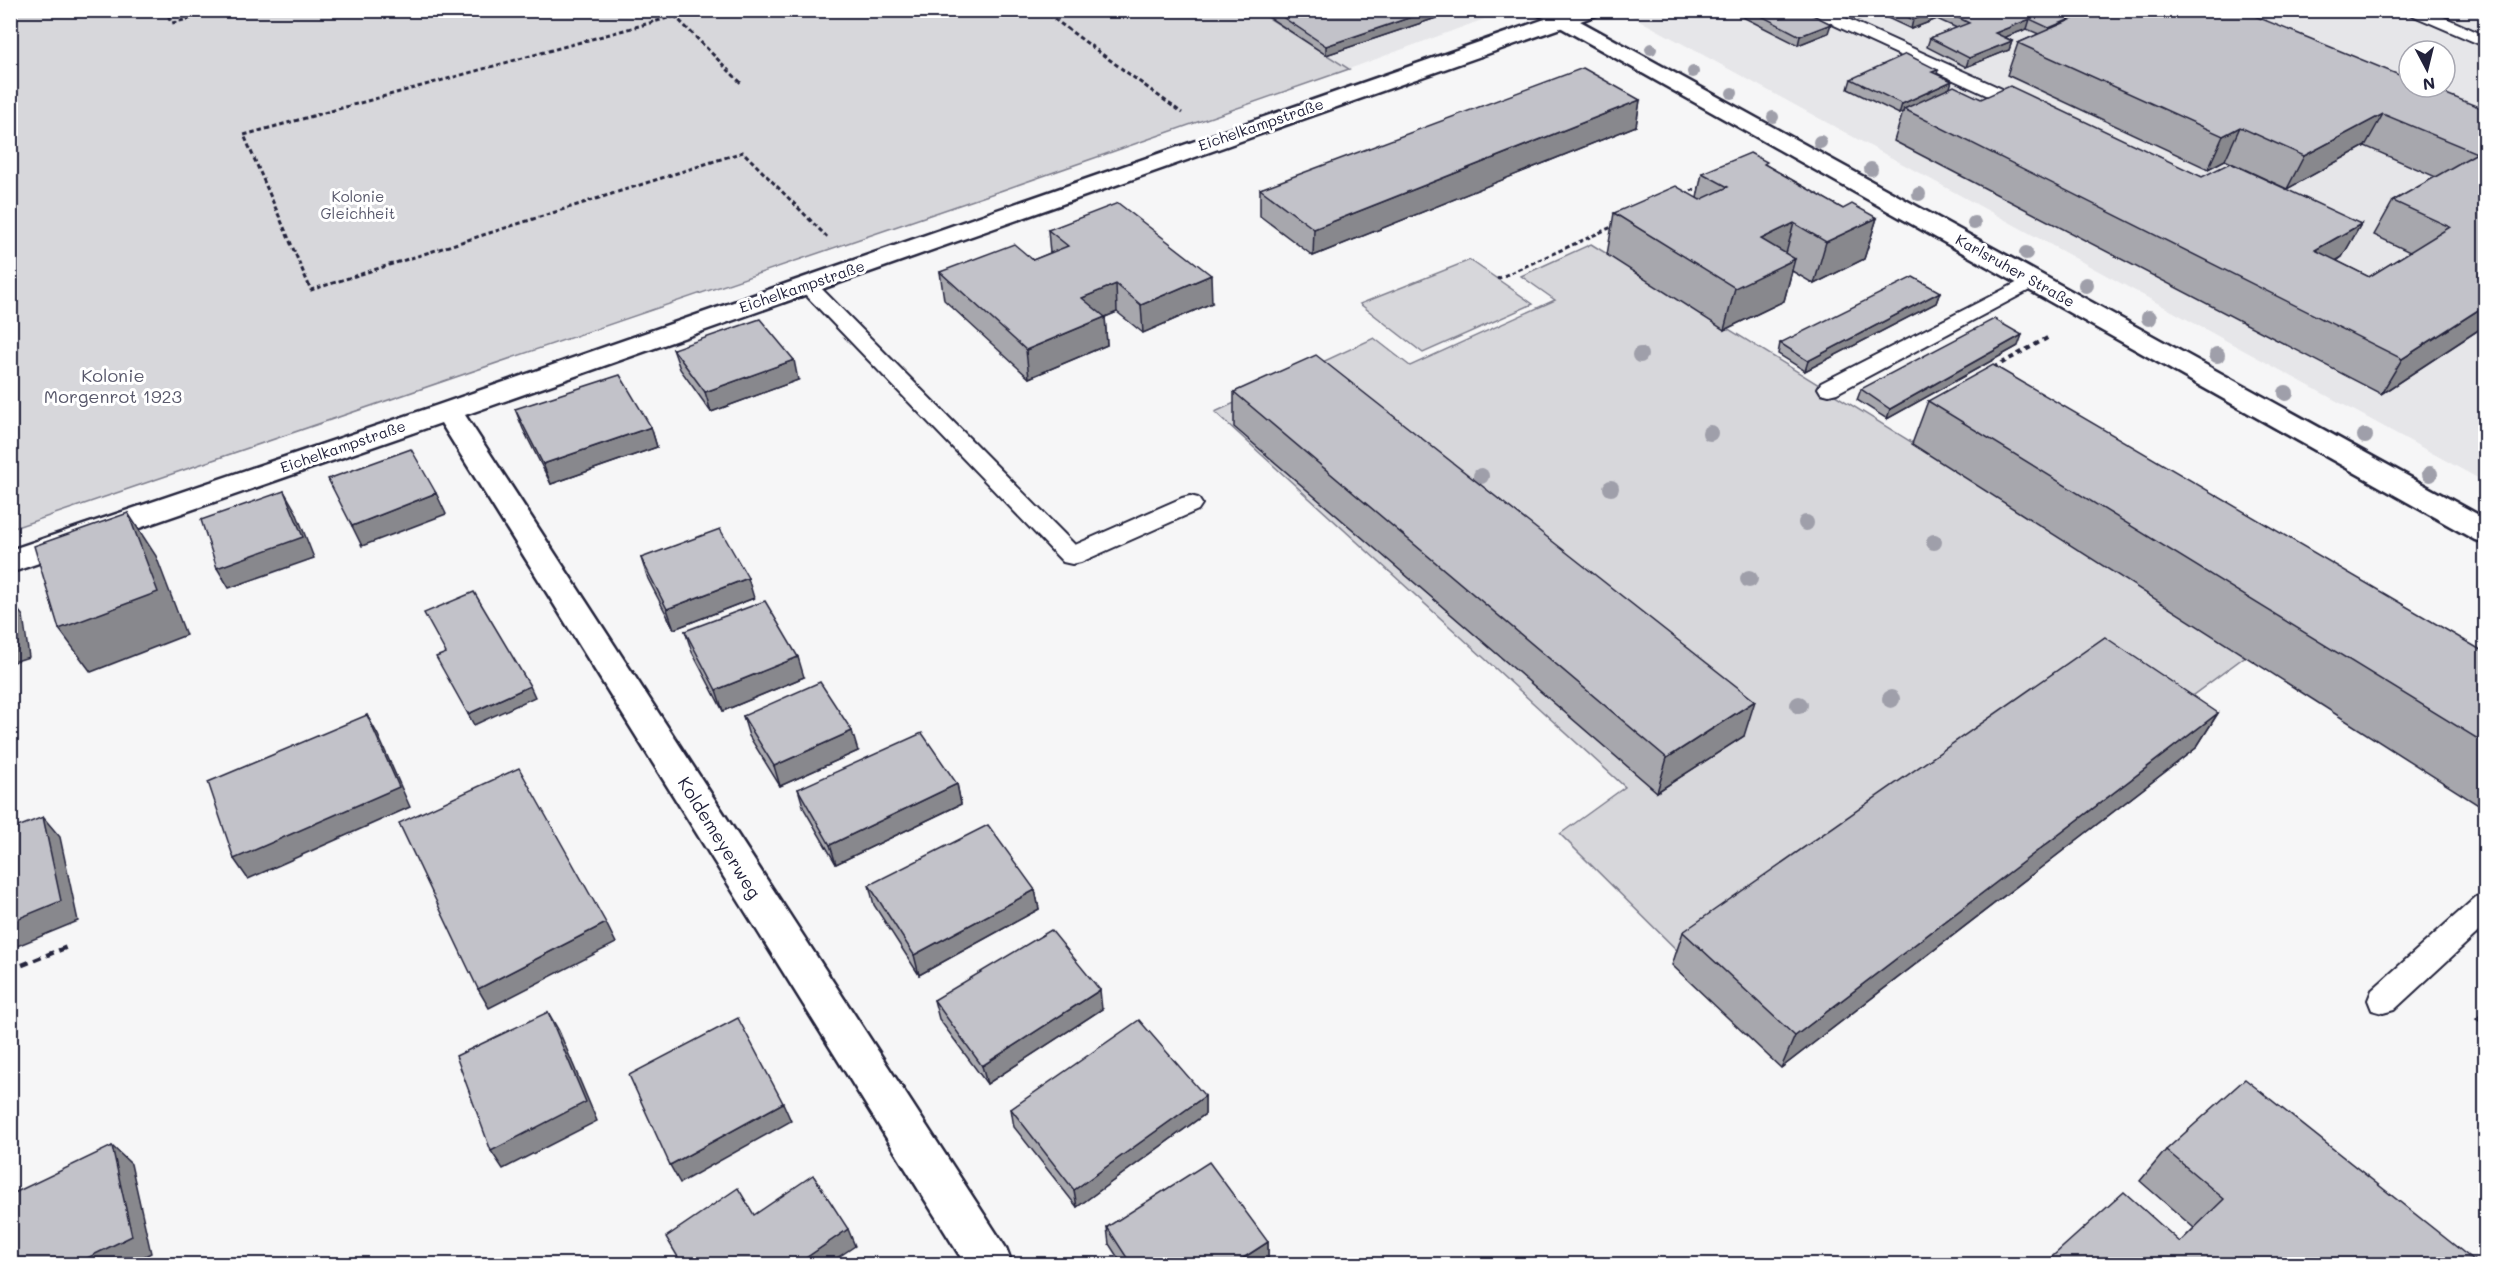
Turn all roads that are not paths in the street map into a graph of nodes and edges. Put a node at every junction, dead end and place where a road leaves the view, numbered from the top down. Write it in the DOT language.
graph roads {
  1 [pos="1593,10"];
  2 [pos="1815,10"];
  3 [pos="2413,10"];
  4 [pos="1553,16"];
  5 [pos="2486,42"];
  6 [pos="2045,115"];
  7 [pos="2032,281"];
  8 [pos="807,285"];
  9 [pos="1829,388"];
  10 [pos="448,411"];
  11 [pos="1190,504"];
  12 [pos="2486,533"];
  13 [pos="10,562"];
  14 [pos="2486,906"];
  15 [pos="2383,1000"];
  16 [pos="990,1264"];
  1 -- 4 [label="street, Eichelkampstraße"];
  2 -- 6 [label="lane"];
  3 -- 5 [label="lane"];
  4 -- 7 [label="street, Karlsruher Straße"];
  4 -- 8 [label="street, Eichelkampstraße"];
  7 -- 9 [label="lane"];
  7 -- 12 [label="street, Karlsruher Straße"];
  8 -- 10 [label="street, Eichelkampstraße"];
  8 -- 11 [label="lane"];
  10 -- 13 [label="street, Eichelkampstraße"];
  10 -- 16 [label="street, Koldemeyerweg"];
  14 -- 15 [label="lane"];
}
